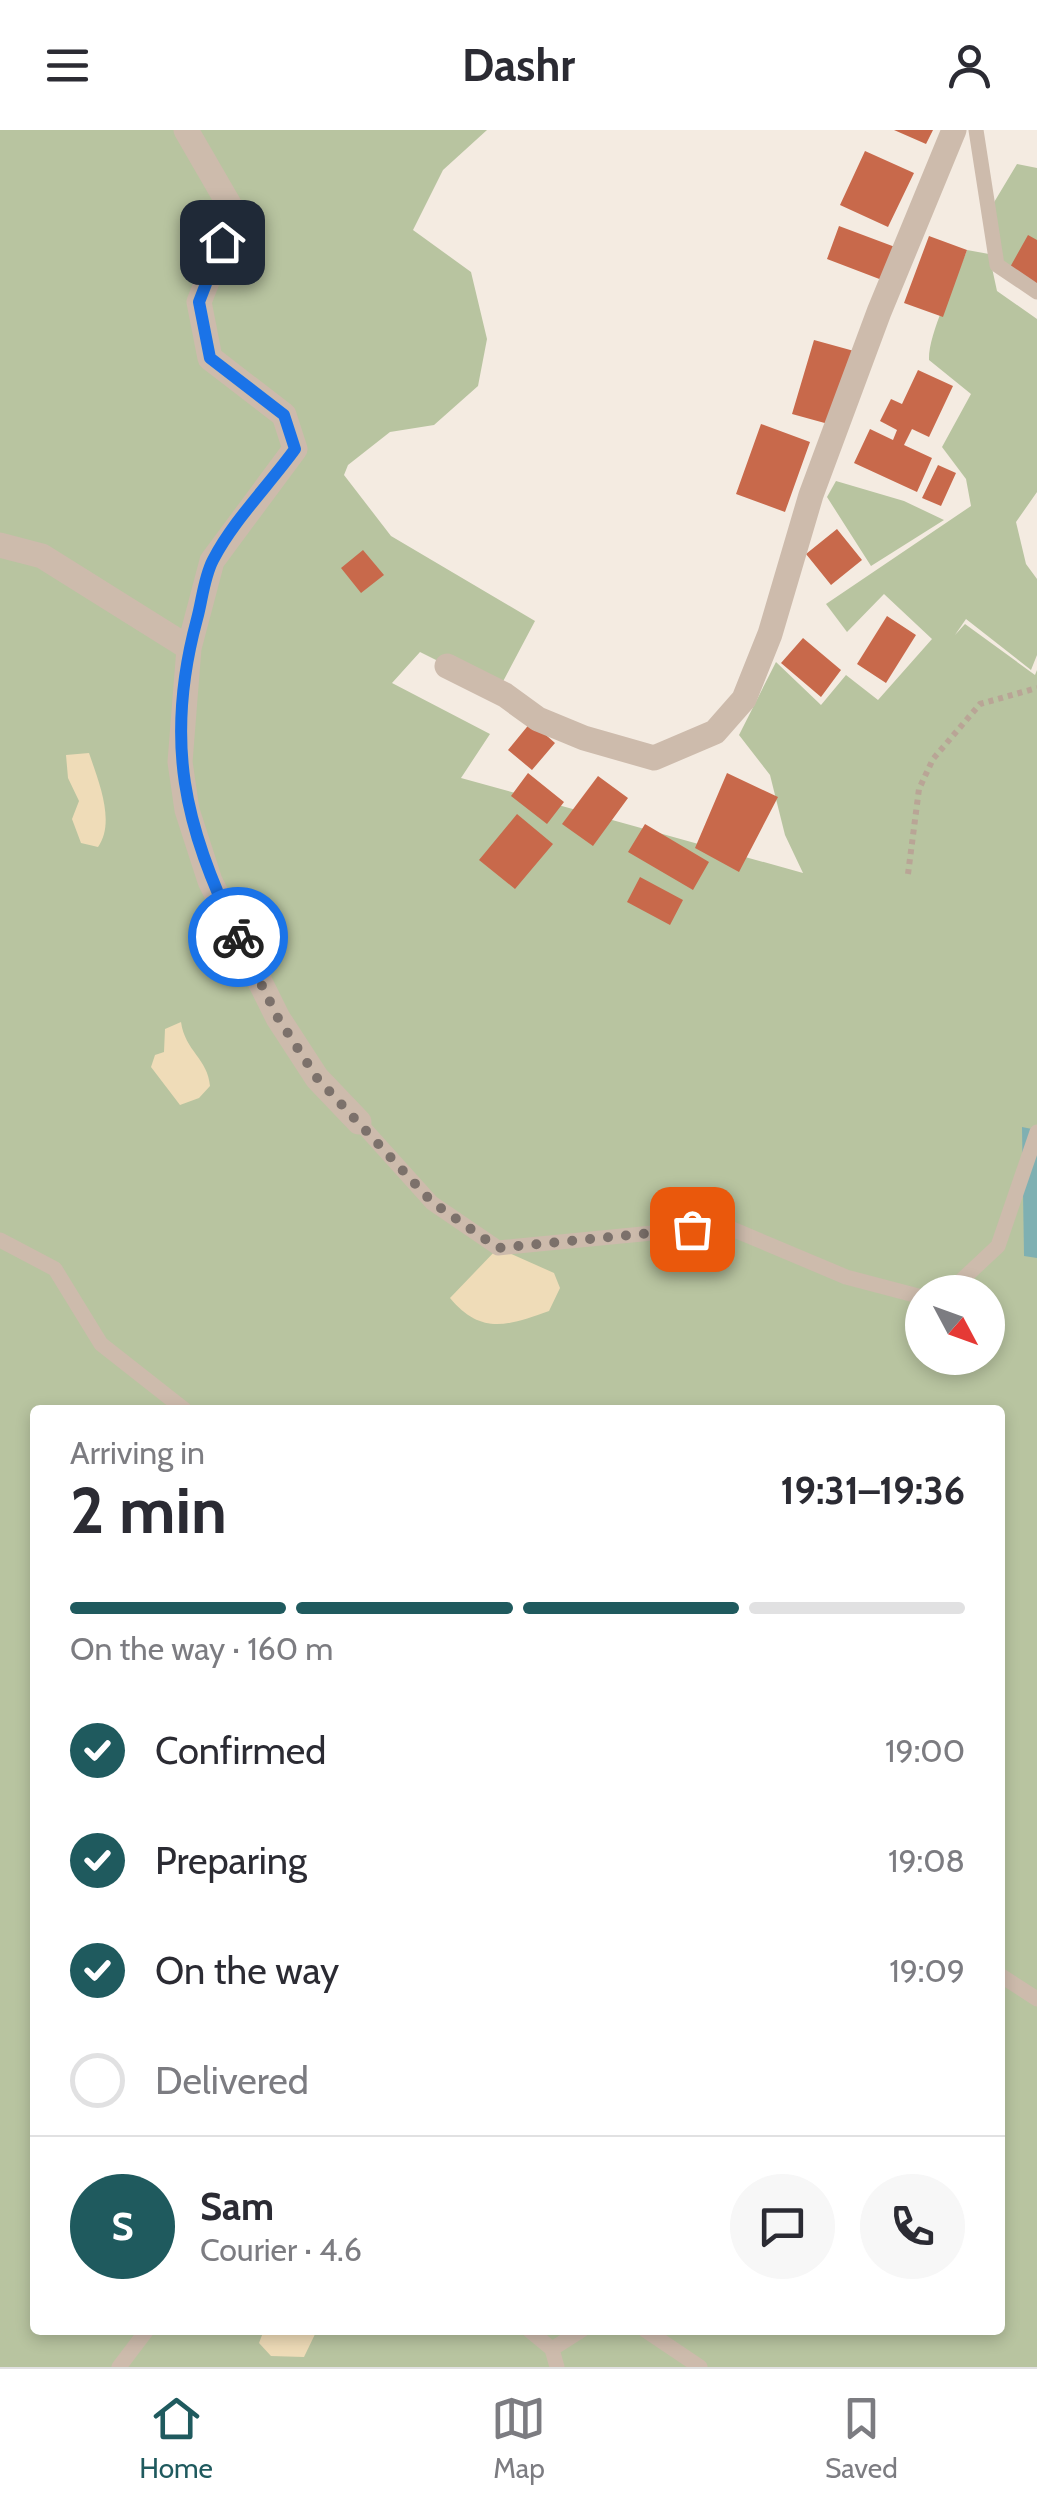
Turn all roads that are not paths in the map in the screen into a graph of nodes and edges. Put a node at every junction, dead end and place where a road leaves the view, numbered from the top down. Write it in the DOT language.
graph roads {
  1 [pos="186,130"];
  2 [pos="954,130"];
  3 [pos="976,130"];
  4 [pos="1037,292"];
  5 [pos="0,545"];
  6 [pos="189,648"];
  7 [pos="448,666"];
  8 [pos="358,1122"];
  9 [pos="1037,1132"];
  10 [pos="0,1240"];
  11 [pos="967,1275"];
  12 [pos="905,1293"];
  13 [pos="179,1405"];
  14 [pos="1005,1977"];
  15 [pos="1037,1999"];
  16 [pos="143,2335"];
  17 [pos="535,2335"];
  18 [pos="574,2335"];
  19 [pos="652,2335"];
  20 [pos="552,2349"];
  21 [pos="118,2367"];
  22 [pos="557,2367"];
  23 [pos="700,2367"];
  1 -- 6 [label="street"];
  2 -- 7 [label="street"];
  3 -- 4 [label="lane"];
  5 -- 6 [label="street"];
  6 -- 8 [label="street"];
  8 -- 12 [label="lane"];
  9 -- 11 [label="lane"];
  10 -- 13 [label="lane"];
  14 -- 15 [label="lane"];
  16 -- 21 [label="lane"];
  17 -- 20 [label="lane"];
  18 -- 20 [label="lane"];
  19 -- 23 [label="lane"];
  20 -- 22 [label="lane"];
}
